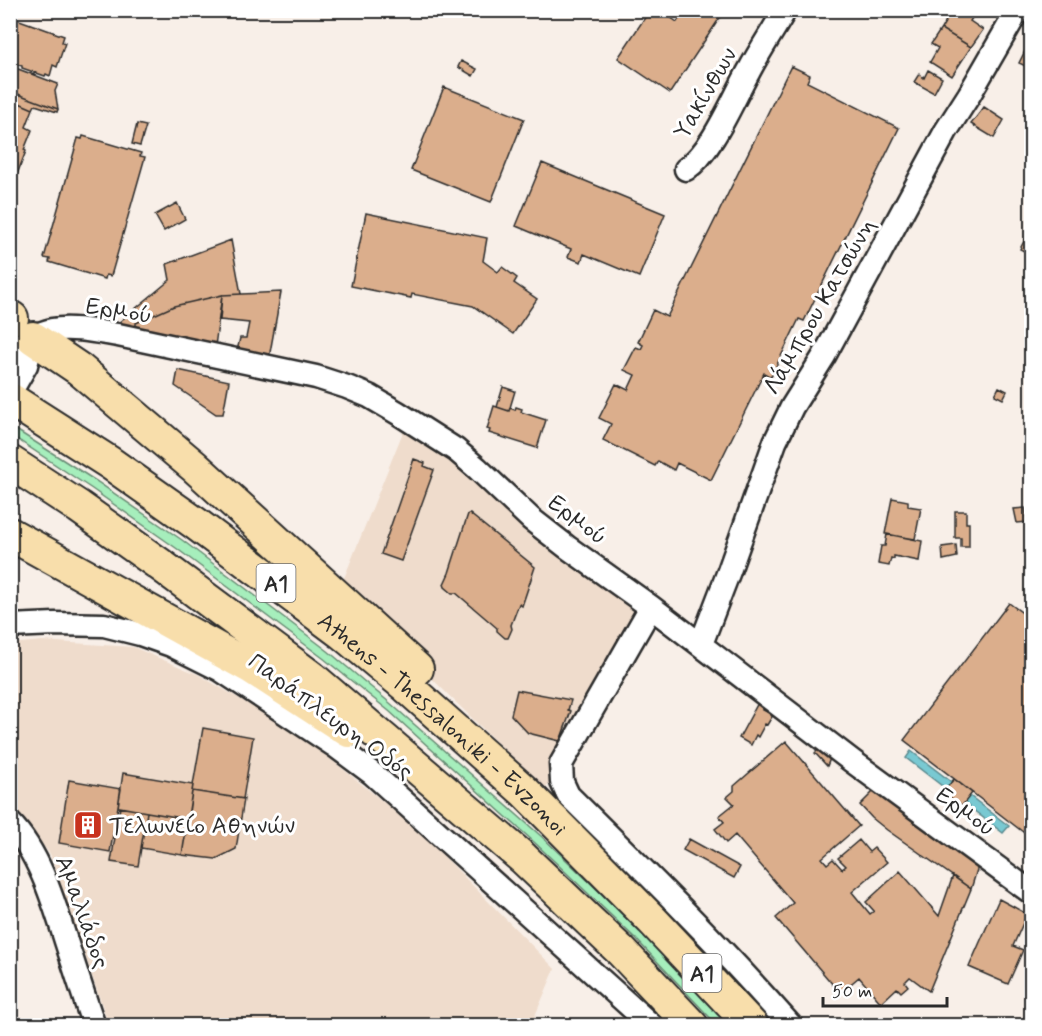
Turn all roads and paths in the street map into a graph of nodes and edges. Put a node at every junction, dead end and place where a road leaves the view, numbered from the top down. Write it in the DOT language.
graph roads {
  1 [pos="785,10"];
  2 [pos="1018,10"];
  3 [pos="686,169"];
  4 [pos="17,332"];
  5 [pos="13,391"];
  6 [pos="10,462"];
  7 [pos="10,534"];
  8 [pos="651,607"];
  9 [pos="10,626"];
  10 [pos="701,644"];
  11 [pos="524,791"];
  12 [pos="10,823"];
  13 [pos="489,829"];
  14 [pos="1032,894"];
  15 [pos="94,1026"];
  16 [pos="652,1026"];
  17 [pos="692,1026"];
  18 [pos="752,1026"];
  19 [pos="791,1026"];
  1 -- 3 [label="street, Υακίνθων"];
  2 -- 10 [label="street, Λάμπρου Κατσώνη"];
  4 -- 5 [label="street"];
  4 -- 8 [label="street, Ερμού"];
  4 -- 11 [label="highway"];
  5 -- 11 [label="highway, Athens - Thessaloniki - Evzonoi / Α1"];
  6 -- 13 [label="highway, Athens - Thessaloniki - Evzonoi / Α1"];
  7 -- 13 [label="highway"];
  8 -- 10 [label="street, Ερμού"];
  8 -- 19 [label="street"];
  9 -- 16 [label="street, Παράπλευρη Οδός"];
  10 -- 14 [label="street, Ερμού"];
  11 -- 18 [label="highway, Athens - Thessaloniki - Evzonoi / Α1"];
  12 -- 15 [label="street, Αμαλιάδος"];
  13 -- 17 [label="highway, Athens - Thessaloniki - Evzonoi / Α1"];
}
